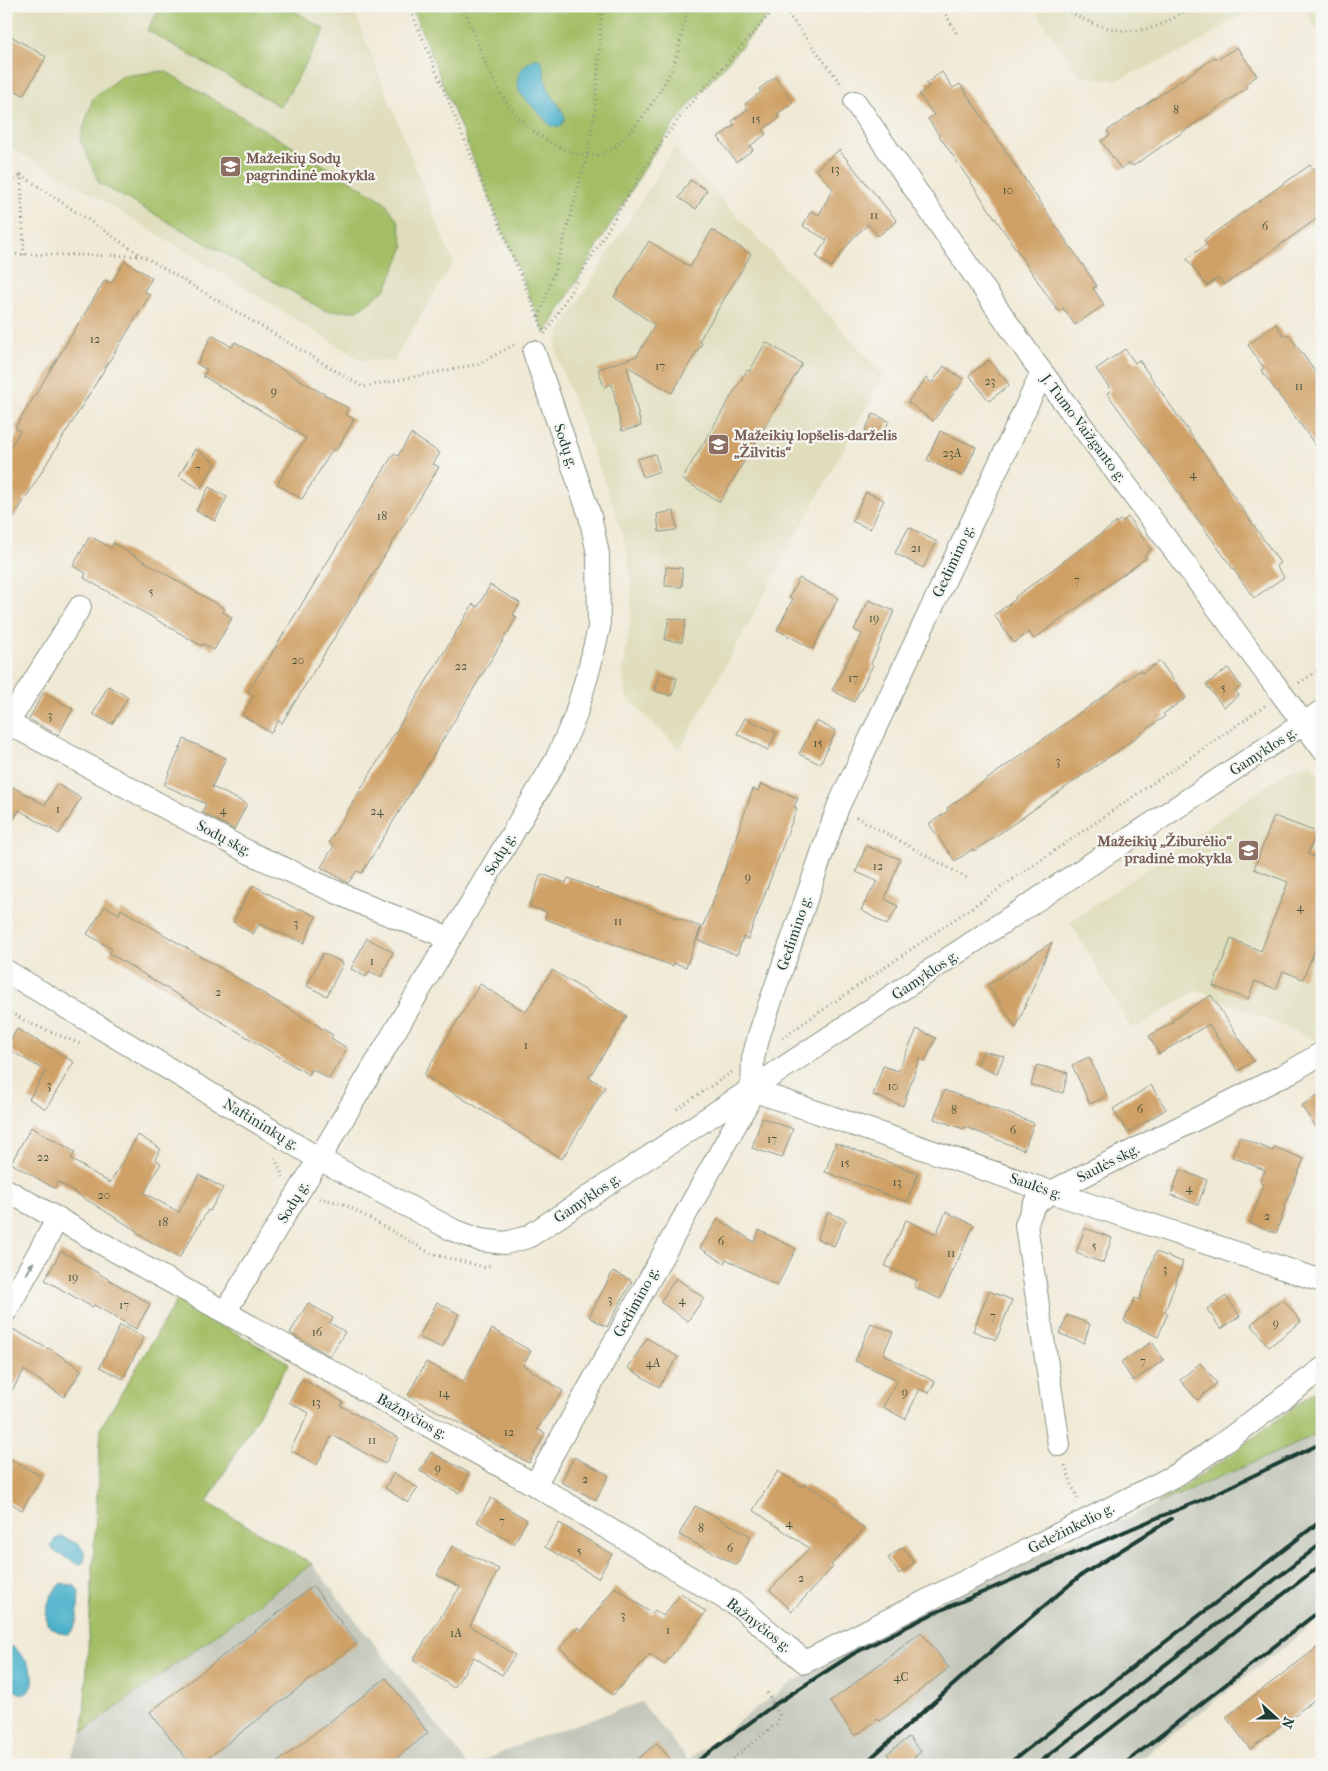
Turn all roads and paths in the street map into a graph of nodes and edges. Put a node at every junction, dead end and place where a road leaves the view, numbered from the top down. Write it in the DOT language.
graph roads {
  1 [pos="409,6"];
  2 [pos="464,6"];
  3 [pos="600,6"];
  4 [pos="688,6"];
  5 [pos="777,6"];
  6 [pos="782,6"];
  7 [pos="942,6"];
  8 [pos="1062,6"];
  9 [pos="1193,6"];
  10 [pos="957,34"];
  11 [pos="855,102"];
  12 [pos="587,156"];
  13 [pos="22,175"];
  14 [pos="6,185"];
  15 [pos="6,254"];
  16 [pos="24,255"];
  17 [pos="143,256"];
  18 [pos="538,317"];
  19 [pos="534,341"];
  20 [pos="1042,373"];
  21 [pos="80,607"];
  22 [pos="1322,668"];
  23 [pos="1282,694"];
  24 [pos="1322,711"];
  25 [pos="7,724"];
  26 [pos="1303,724"];
  27 [pos="1322,748"];
  28 [pos="838,807"];
  29 [pos="968,879"];
  30 [pos="450,938"];
  31 [pos="6,971"];
  32 [pos="1322,1053"];
  33 [pos="753,1058"];
  34 [pos="752,1090"];
  35 [pos="670,1114"];
  36 [pos="319,1159"];
  37 [pos="6,1190"];
  38 [pos="1051,1192"];
  39 [pos="58,1218"];
  40 [pos="528,1237"];
  41 [pos="1322,1280"];
  42 [pos="6,1311"];
  43 [pos="225,1312"];
  44 [pos="1322,1369"];
  45 [pos="1059,1445"];
  46 [pos="535,1485"];
  47 [pos="805,1662"];
  48 [pos="766,1691"];
  49 [pos="725,1765"];
  1 -- 18 [label="path"];
  2 -- 12 [label="path"];
  3 -- 12 [label="path"];
  4 -- 12 [label="path"];
  5 -- 19 [label="path"];
  6 -- 11 [label="path"];
  7 -- 10 [label="path"];
  8 -- 9 [label="path"];
  11 -- 20 [label="street, J. Tumo-Vaižganto g."];
  12 -- 18 [label="path"];
  13 -- 14 [label="path"];
  13 -- 16 [label="path"];
  13 -- 17 [label="path"];
  15 -- 16 [label="path"];
  16 -- 17 [label="path"];
  17 -- 19 [label="path"];
  18 -- 19 [label="path"];
  19 -- 30 [label="street, Sodų g."];
  20 -- 23 [label="street, J. Tumo-Vaižganto g."];
  20 -- 28 [label="street, Gedimino g."];
  21 -- 25 [label="street"];
  22 -- 23 [label="path"];
  23 -- 26 [label="street, J. Tumo-Vaižganto g."];
  23 -- 33 [label="path"];
  24 -- 26 [label="street, Gamyklos g."];
  25 -- 30 [label="street, Sodų skg."];
  26 -- 27 [label="street, J. Tumo-Vaižganto g."];
  26 -- 34 [label="street, Gamyklos g."];
  28 -- 29 [label="path"];
  28 -- 33 [label="street, Gedimino g."];
  30 -- 36 [label="street, Sodų g."];
  31 -- 36 [label="street, Naftininkų g."];
  32 -- 38 [label="street, Saulės skg."];
  33 -- 34 [label="street, Gedimino g."];
  33 -- 35 [label="path"];
  34 -- 38 [label="street, Saulės g."];
  34 -- 40 [label="street, Gamyklos g."];
  34 -- 46 [label="street, Gedimino g."];
  36 -- 40 [label="street, Naftininkų g."];
  36 -- 43 [label="street, Sodų g."];
  37 -- 39 [label="street, Bažnyčios g."];
  38 -- 41 [label="street, Saulės g."];
  38 -- 45 [label="street, Saulės skg."];
  42 -- 39 [label="street, one-way"];
  39 -- 43 [label="street, Bažnyčios g."];
  43 -- 46 [label="street, Bažnyčios g."];
  44 -- 47 [label="street, Geležinkelio g."];
  46 -- 47 [label="street, Bažnyčios g."];
  48 -- 49 [label="path"];
}
